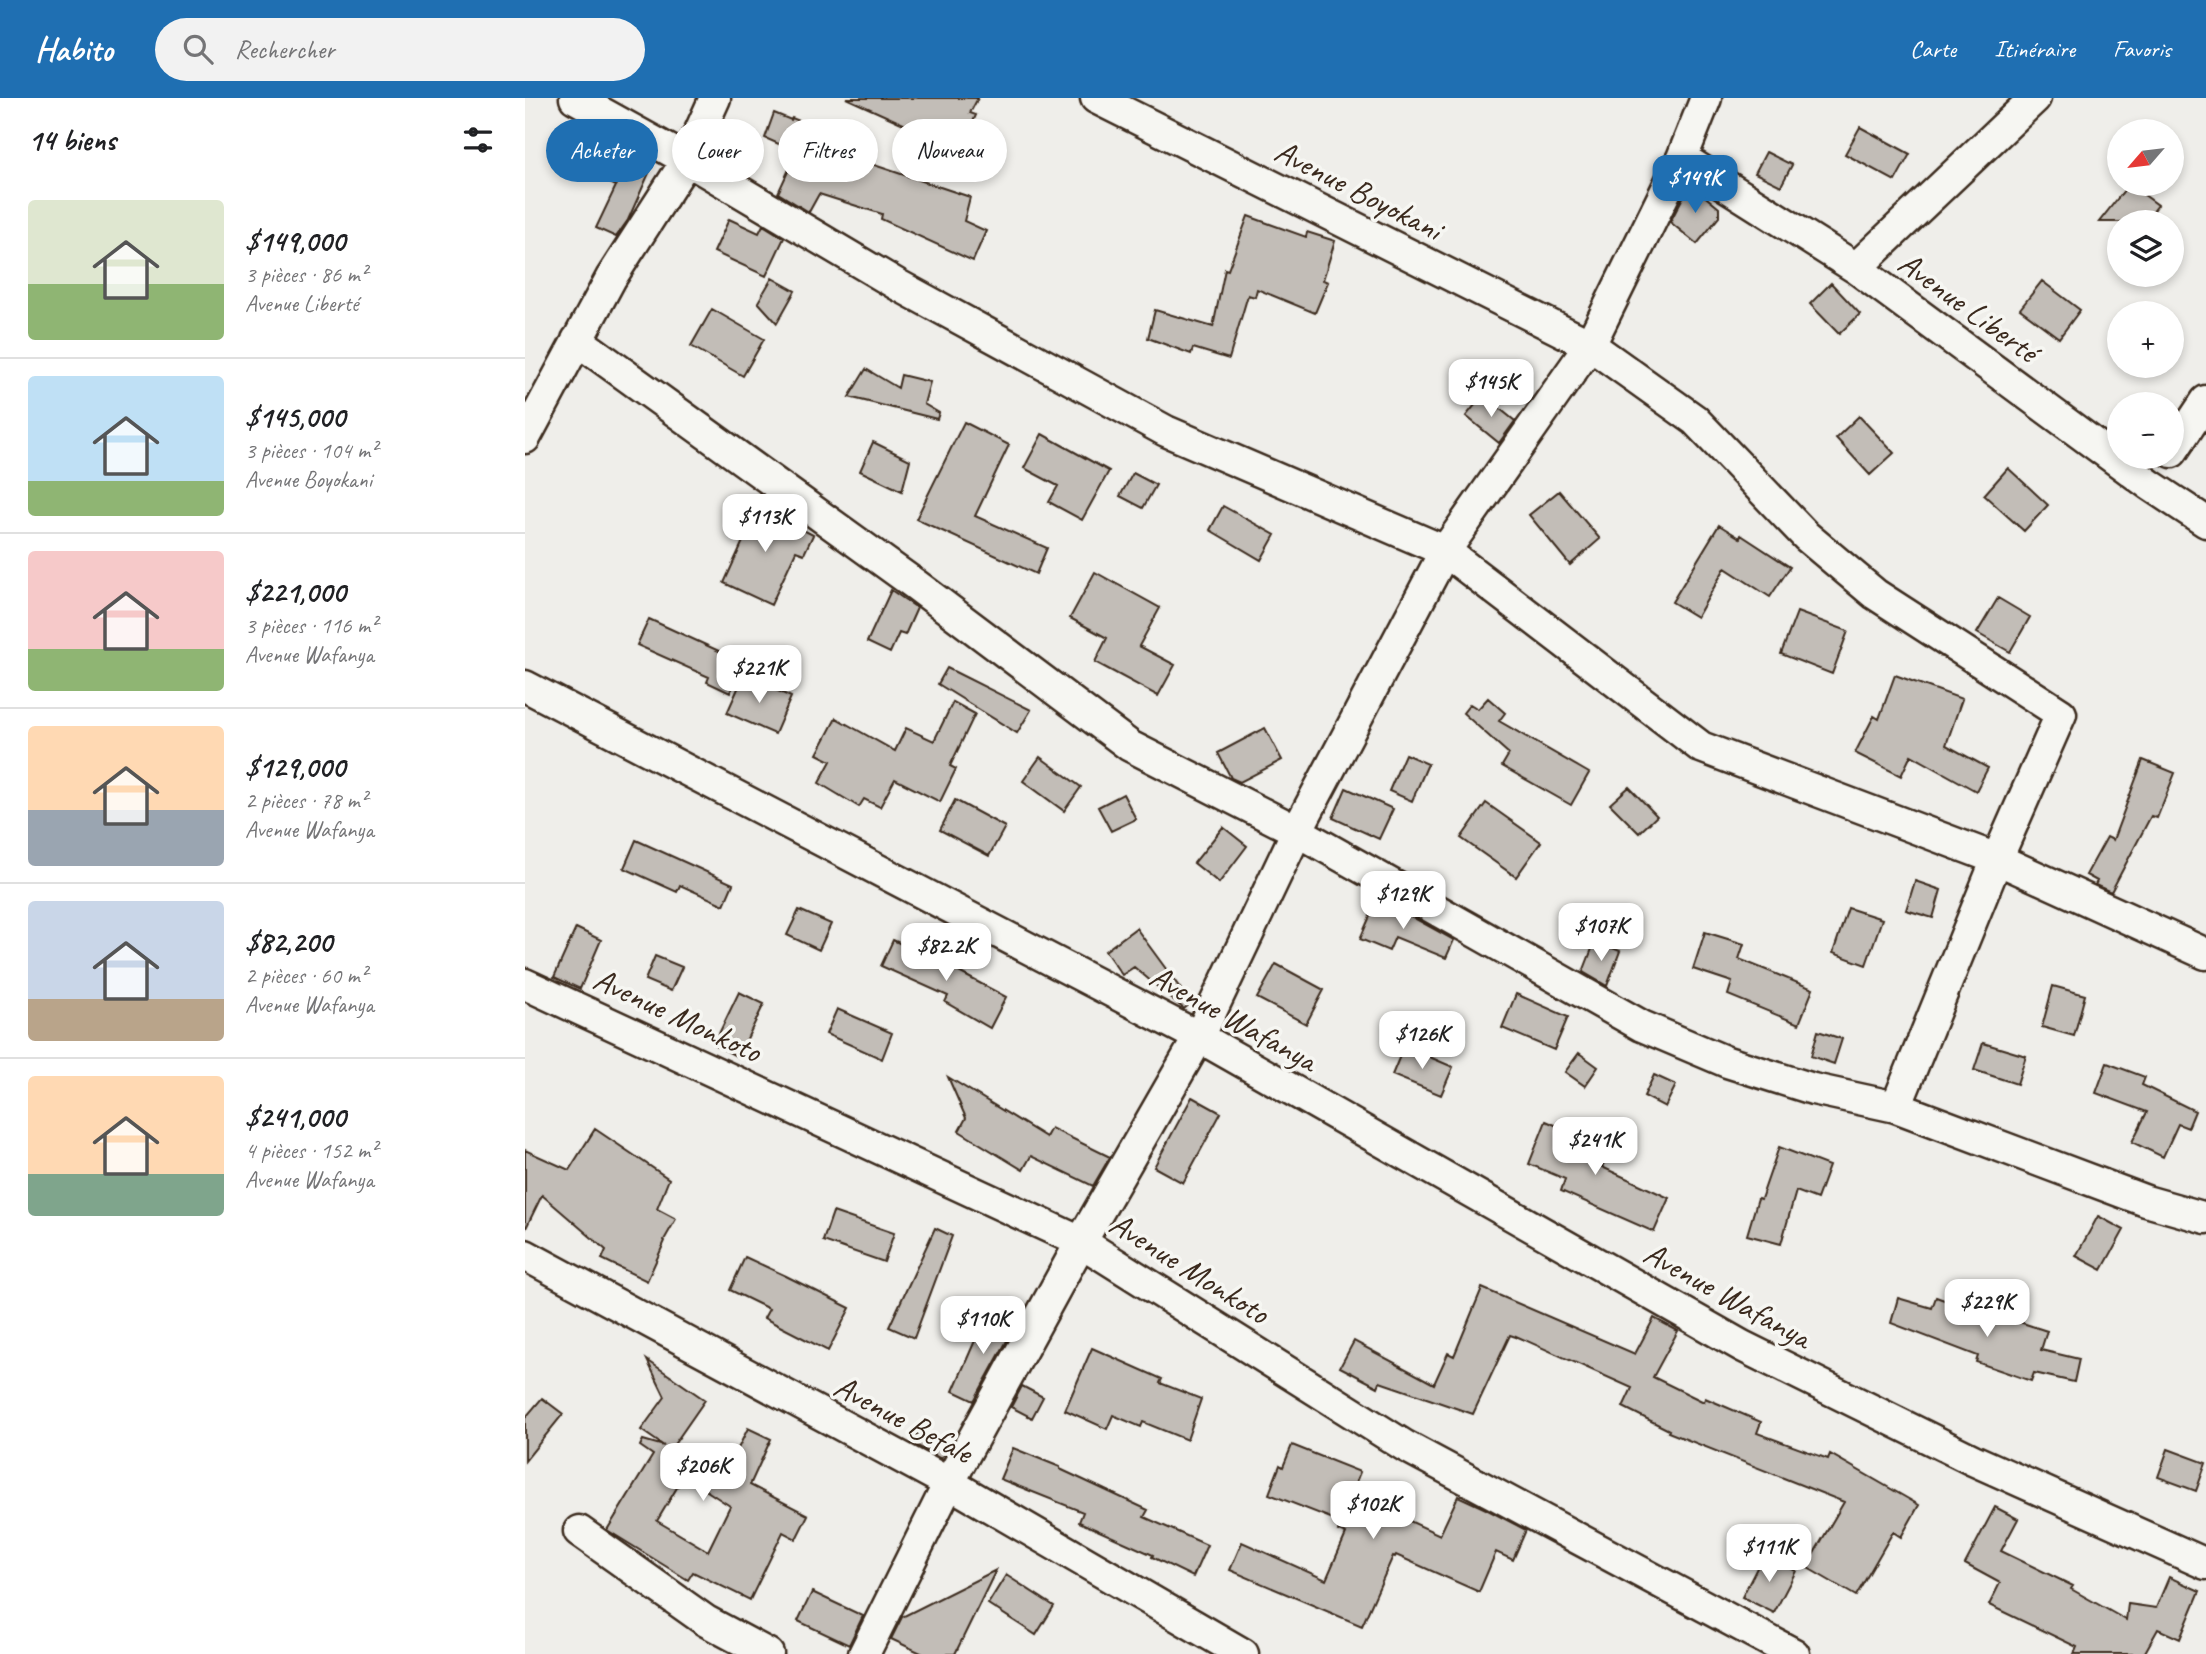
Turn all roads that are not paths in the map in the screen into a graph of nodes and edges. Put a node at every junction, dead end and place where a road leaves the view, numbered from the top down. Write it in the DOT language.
graph roads {
  1 [pos="575,98"];
  2 [pos="715,98"];
  3 [pos="1096,98"];
  4 [pos="1706,98"];
  5 [pos="2035,98"];
  6 [pos="706,119"];
  7 [pos="672,152"];
  8 [pos="1682,158"];
  9 [pos="673,182"];
  10 [pos="724,182"];
  11 [pos="1856,268"];
  12 [pos="577,340"];
  13 [pos="1590,345"];
  14 [pos="2206,401"];
  15 [pos="529,419"];
  16 [pos="2184,434"];
  17 [pos="2161,469"];
  18 [pos="2150,485"];
  19 [pos="2206,522"];
  20 [pos="1445,551"];
  21 [pos="525,685"];
  22 [pos="1297,831"];
  23 [pos="1997,859"];
  24 [pos="2206,954"];
  25 [pos="525,984"];
  26 [pos="1199,1037"];
  27 [pos="1896,1107"];
  28 [pos="2206,1218"];
  29 [pos="1081,1242"];
  30 [pos="525,1255"];
  31 [pos="949,1483"];
  32 [pos="579,1531"];
  33 [pos="2206,1564"];
  34 [pos="768,1654"];
  35 [pos="864,1654"];
  36 [pos="1243,1654"];
  37 [pos="1794,1654"];
  1 -- 7 [label="street"];
  2 -- 6 [label="street"];
  3 -- 13 [label="street, Avenue Boyokani"];
  4 -- 8 [label="street"];
  5 -- 11 [label="street"];
  8 -- 11 [label="street, Avenue Liberté"];
  8 -- 13 [label="street"];
  9 -- 12 [label="street"];
  10 -- 20 [label="street"];
  11 -- 18 [label="street, Avenue Liberté"];
  12 -- 15 [label="street"];
  12 -- 22 [label="street"];
  13 -- 20 [label="street"];
  13 -- 23 [label="street, Avenue Boyokani"];
  14 -- 16 [label="street"];
  17 -- 18 [label="street"];
  18 -- 19 [label="street, Avenue Liberté"];
  20 -- 22 [label="street"];
  20 -- 23 [label="street"];
  21 -- 26 [label="street, Avenue Wafanya"];
  22 -- 26 [label="street"];
  22 -- 27 [label="street"];
  23 -- 24 [label="street"];
  23 -- 27 [label="street"];
  25 -- 29 [label="street, Avenue Monkoto"];
  26 -- 29 [label="street"];
  26 -- 33 [label="street, Avenue Wafanya"];
  27 -- 28 [label="street"];
  29 -- 31 [label="street"];
  29 -- 37 [label="street, Avenue Monkoto"];
  30 -- 31 [label="street, Avenue Befale"];
  31 -- 35 [label="street"];
  31 -- 36 [label="street, Avenue Befale"];
  32 -- 34 [label="street"];
}
